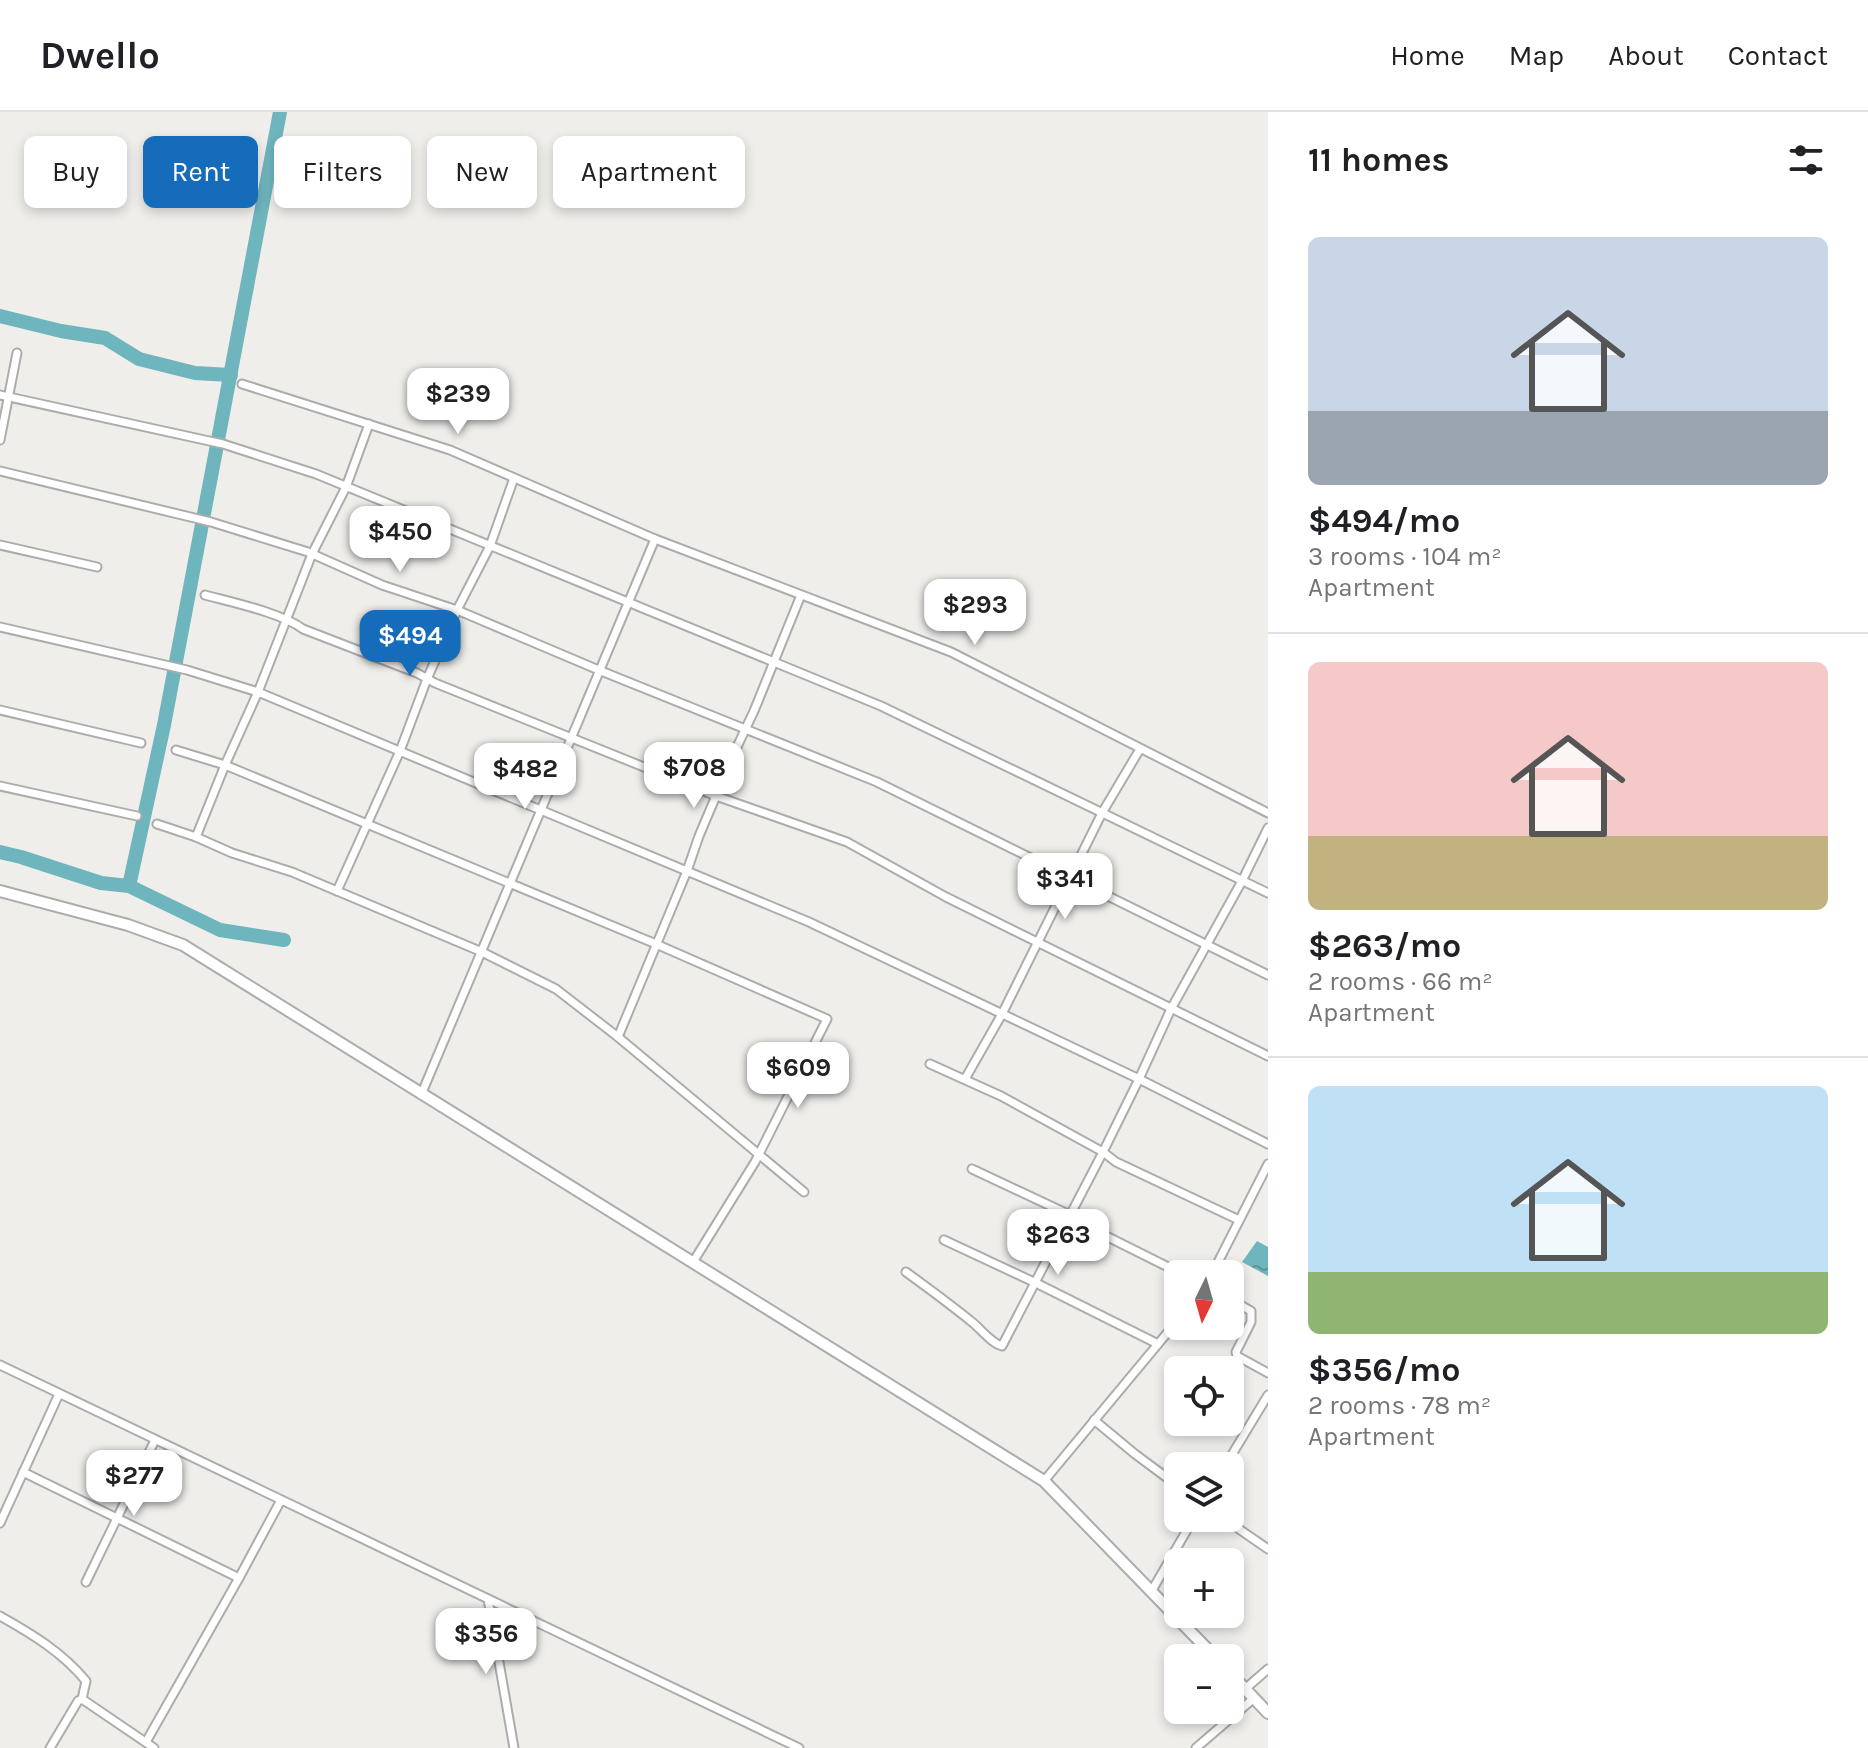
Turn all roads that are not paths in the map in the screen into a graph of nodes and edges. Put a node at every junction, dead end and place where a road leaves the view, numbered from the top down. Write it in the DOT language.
graph roads {
  1 [pos="17,353"];
  2 [pos="242,384"];
  3 [pos="4,396"];
  4 [pos="369,424"];
  5 [pos="0,440"];
  6 [pos="0,471"];
  7 [pos="514,478"];
  8 [pos="346,487"];
  9 [pos="655,539"];
  10 [pos="0,545"];
  11 [pos="490,546"];
  12 [pos="312,554"];
  13 [pos="97,567"];
  14 [pos="205,595"];
  15 [pos="801,595"];
  16 [pos="628,603"];
  17 [pos="457,610"];
  18 [pos="285,620"];
  19 [pos="0,627"];
  20 [pos="774,662"];
  21 [pos="601,671"];
  22 [pos="427,679"];
  23 [pos="258,692"];
  24 [pos="0,710"];
  25 [pos="746,729"];
  26 [pos="572,739"];
  27 [pos="141,743"];
  28 [pos="1140,749"];
  29 [pos="176,750"];
  30 [pos="400,751"];
  31 [pos="225,765"];
  32 [pos="0,786"];
  33 [pos="716,796"];
  34 [pos="542,811"];
  35 [pos="1102,813"];
  36 [pos="1268,813"];
  37 [pos="137,816"];
  38 [pos="157,824"];
  39 [pos="366,825"];
  40 [pos="1268,828"];
  41 [pos="196,837"];
  42 [pos="687,871"];
  43 [pos="1069,877"];
  44 [pos="1242,881"];
  45 [pos="510,884"];
  46 [pos="0,891"];
  47 [pos="337,891"];
  48 [pos="1268,893"];
  49 [pos="1038,942"];
  50 [pos="656,944"];
  51 [pos="1207,945"];
  52 [pos="482,952"];
  53 [pos="1268,975"];
  54 [pos="1171,1009"];
  55 [pos="1002,1014"];
  56 [pos="618,1037"];
  57 [pos="1268,1056"];
  58 [pos="930,1064"];
  59 [pos="965,1079"];
  60 [pos="1139,1079"];
  61 [pos="421,1095"];
  62 [pos="1268,1144"];
  63 [pos="1103,1152"];
  64 [pos="758,1154"];
  65 [pos="1268,1164"];
  66 [pos="972,1169"];
  67 [pos="804,1192"];
  68 [pos="1070,1215"];
  69 [pos="1239,1220"];
  70 [pos="944,1240"];
  71 [pos="1219,1260"];
  72 [pos="693,1262"];
  73 [pos="1164,1265"];
  74 [pos="906,1272"];
  75 [pos="1036,1283"];
  76 [pos="1244,1307"];
  77 [pos="1164,1337"];
  78 [pos="1244,1339"];
  79 [pos="1244,1340"];
  80 [pos="1158,1344"];
  81 [pos="0,1365"];
  82 [pos="1268,1373"];
  83 [pos="59,1394"];
  84 [pos="1268,1395"];
  85 [pos="1094,1420"];
  86 [pos="155,1440"];
  87 [pos="1233,1452"];
  88 [pos="23,1472"];
  89 [pos="1164,1476"];
  90 [pos="1044,1481"];
  91 [pos="281,1500"];
  92 [pos="117,1518"];
  93 [pos="0,1523"];
  94 [pos="1186,1532"];
  95 [pos="1243,1532"];
  96 [pos="1268,1549"];
  97 [pos="239,1578"];
  98 [pos="86,1582"];
  99 [pos="1151,1592"];
  100 [pos="488,1599"];
  101 [pos="0,1616"];
  102 [pos="1202,1644"];
  103 [pos="1268,1669"];
  104 [pos="1245,1689"];
  105 [pos="1254,1698"];
  106 [pos="82,1699"];
  107 [pos="1268,1713"];
  108 [pos="146,1742"];
  109 [pos="50,1748"];
  110 [pos="154,1748"];
  111 [pos="514,1748"];
  112 [pos="799,1748"];
  113 [pos="1196,1748"];
  1 -- 3 [label="street"];
  2 -- 4 [label="street"];
  3 -- 5 [label="street"];
  3 -- 8 [label="street"];
  4 -- 7 [label="street"];
  4 -- 8 [label="street"];
  6 -- 12 [label="street"];
  7 -- 9 [label="street"];
  7 -- 11 [label="street"];
  8 -- 11 [label="street"];
  8 -- 12 [label="street"];
  9 -- 15 [label="street"];
  9 -- 16 [label="street"];
  10 -- 13 [label="street"];
  11 -- 16 [label="street"];
  11 -- 17 [label="street"];
  12 -- 17 [label="street"];
  12 -- 18 [label="street"];
  14 -- 18 [label="street"];
  15 -- 20 [label="street"];
  15 -- 28 [label="street"];
  16 -- 20 [label="street"];
  16 -- 21 [label="street"];
  17 -- 21 [label="street"];
  17 -- 22 [label="street"];
  18 -- 22 [label="street"];
  18 -- 23 [label="street"];
  19 -- 23 [label="street"];
  20 -- 25 [label="street"];
  20 -- 35 [label="street"];
  21 -- 25 [label="street"];
  21 -- 26 [label="street"];
  22 -- 26 [label="street"];
  22 -- 30 [label="street"];
  23 -- 30 [label="street"];
  23 -- 31 [label="street"];
  24 -- 27 [label="street"];
  25 -- 33 [label="street"];
  25 -- 43 [label="street"];
  26 -- 33 [label="street"];
  26 -- 34 [label="street"];
  28 -- 35 [label="street"];
  28 -- 36 [label="street"];
  29 -- 31 [label="street"];
  30 -- 34 [label="street"];
  30 -- 39 [label="street"];
  31 -- 39 [label="street"];
  31 -- 41 [label="street"];
  32 -- 37 [label="street"];
  33 -- 42 [label="street"];
  33 -- 49 [label="street"];
  34 -- 42 [label="street"];
  34 -- 45 [label="street"];
  35 -- 43 [label="street"];
  35 -- 44 [label="street"];
  38 -- 41 [label="street"];
  39 -- 45 [label="street"];
  39 -- 47 [label="street"];
  40 -- 44 [label="street"];
  41 -- 47 [label="street"];
  42 -- 50 [label="street"];
  42 -- 55 [label="street"];
  43 -- 49 [label="street"];
  43 -- 51 [label="street"];
  44 -- 48 [label="street"];
  44 -- 51 [label="street"];
  45 -- 50 [label="street"];
  45 -- 52 [label="street"];
  46 -- 61 [label="main road"];
  47 -- 52 [label="street"];
  49 -- 54 [label="street"];
  49 -- 55 [label="street"];
  50 -- 56 [label="street"];
  50 -- 64 [label="street"];
  51 -- 53 [label="street"];
  51 -- 54 [label="street"];
  52 -- 56 [label="street"];
  52 -- 61 [label="street"];
  54 -- 57 [label="street"];
  54 -- 60 [label="street"];
  55 -- 59 [label="street"];
  55 -- 60 [label="street"];
  56 -- 64 [label="street"];
  58 -- 59 [label="street"];
  59 -- 63 [label="street"];
  60 -- 62 [label="street"];
  60 -- 63 [label="street"];
  61 -- 72 [label="main road"];
  63 -- 68 [label="street"];
  63 -- 69 [label="street"];
  64 -- 67 [label="street"];
  64 -- 72 [label="street"];
  65 -- 69 [label="street"];
  66 -- 68 [label="street"];
  68 -- 73 [label="street"];
  68 -- 75 [label="street"];
  69 -- 71 [label="street"];
  70 -- 75 [label="street"];
  72 -- 90 [label="main road"];
  74 -- 75 [label="street"];
  75 -- 80 [label="street"];
  76 -- 78 [label="street"];
  77 -- 80 [label="street"];
  79 -- 82 [label="street"];
  80 -- 85 [label="street"];
  81 -- 83 [label="street"];
  83 -- 86 [label="street"];
  83 -- 88 [label="street"];
  84 -- 87 [label="street"];
  85 -- 89 [label="street"];
  85 -- 90 [label="street"];
  86 -- 91 [label="street"];
  86 -- 92 [label="street"];
  88 -- 92 [label="street"];
  88 -- 93 [label="street"];
  90 -- 99 [label="main road"];
  91 -- 97 [label="street"];
  91 -- 100 [label="street"];
  92 -- 97 [label="street"];
  92 -- 98 [label="street"];
  94 -- 99 [label="street"];
  95 -- 96 [label="street"];
  97 -- 108 [label="street"];
  99 -- 102 [label="main road"];
  100 -- 111 [label="street"];
  100 -- 112 [label="street"];
  101 -- 106 [label="street"];
  103 -- 104 [label="street"];
  104 -- 105 [label="main road"];
  105 -- 107 [label="main road"];
  105 -- 113 [label="street"];
  106 -- 108 [label="street"];
  106 -- 109 [label="street"];
  108 -- 110 [label="street"];
}
